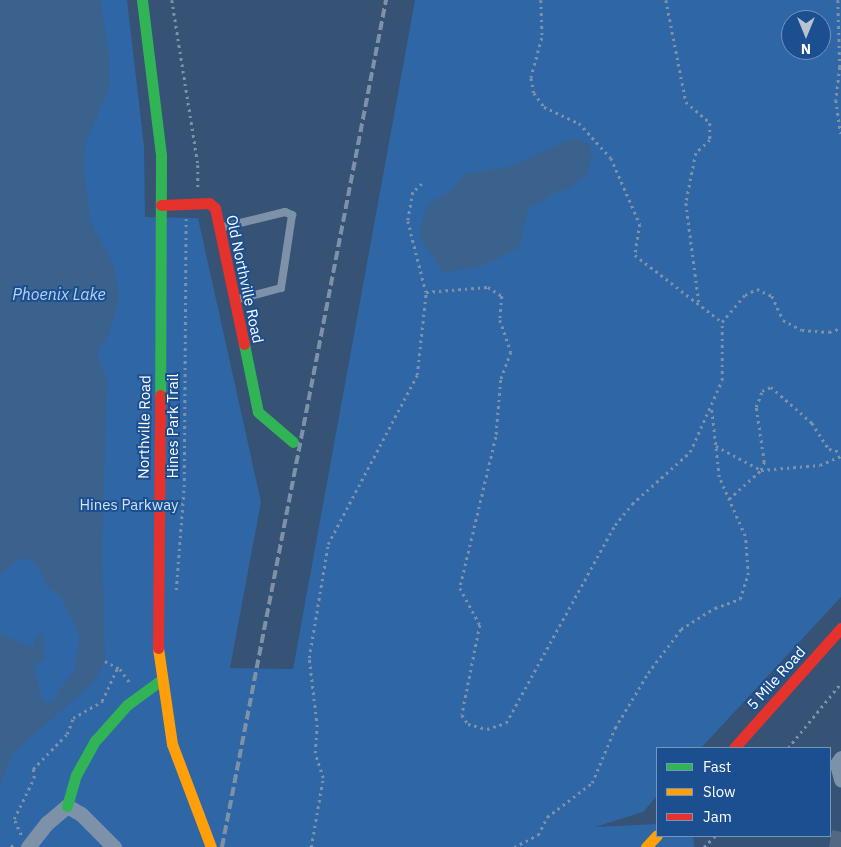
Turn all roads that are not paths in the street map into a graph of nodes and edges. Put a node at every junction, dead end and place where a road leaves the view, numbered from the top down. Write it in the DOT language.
graph roads {
  1 [pos="142,0"];
  2 [pos="161,205"];
  3 [pos="219,228"];
  4 [pos="234,300"];
  5 [pos="293,442"];
  6 [pos="841,628"];
  7 [pos="161,680"];
  8 [pos="735,747"];
  9 [pos="841,758"];
  10 [pos="841,779"];
  11 [pos="67,806"];
  12 [pos="656,836"];
  13 [pos="28,847"];
  14 [pos="114,847"];
  15 [pos="211,847"];
  16 [pos="646,847"];
  1 -- 2 [label="street, Northville Road"];
  2 -- 3 [label="street, Old Northville Road"];
  2 -- 7 [label="street, Northville Road"];
  3 -- 4 [label="street, Old Northville Road"];
  3 -- 4 [label="lane"];
  4 -- 5 [label="street, Old Northville Road"];
  6 -- 8 [label="street, 5 Mile Road"];
  7 -- 11 [label="street"];
  7 -- 15 [label="street, Northville Road"];
  9 -- 10 [label="street"];
  11 -- 13 [label="street"];
  11 -- 14 [label="street"];
  12 -- 16 [label="street"];
}
